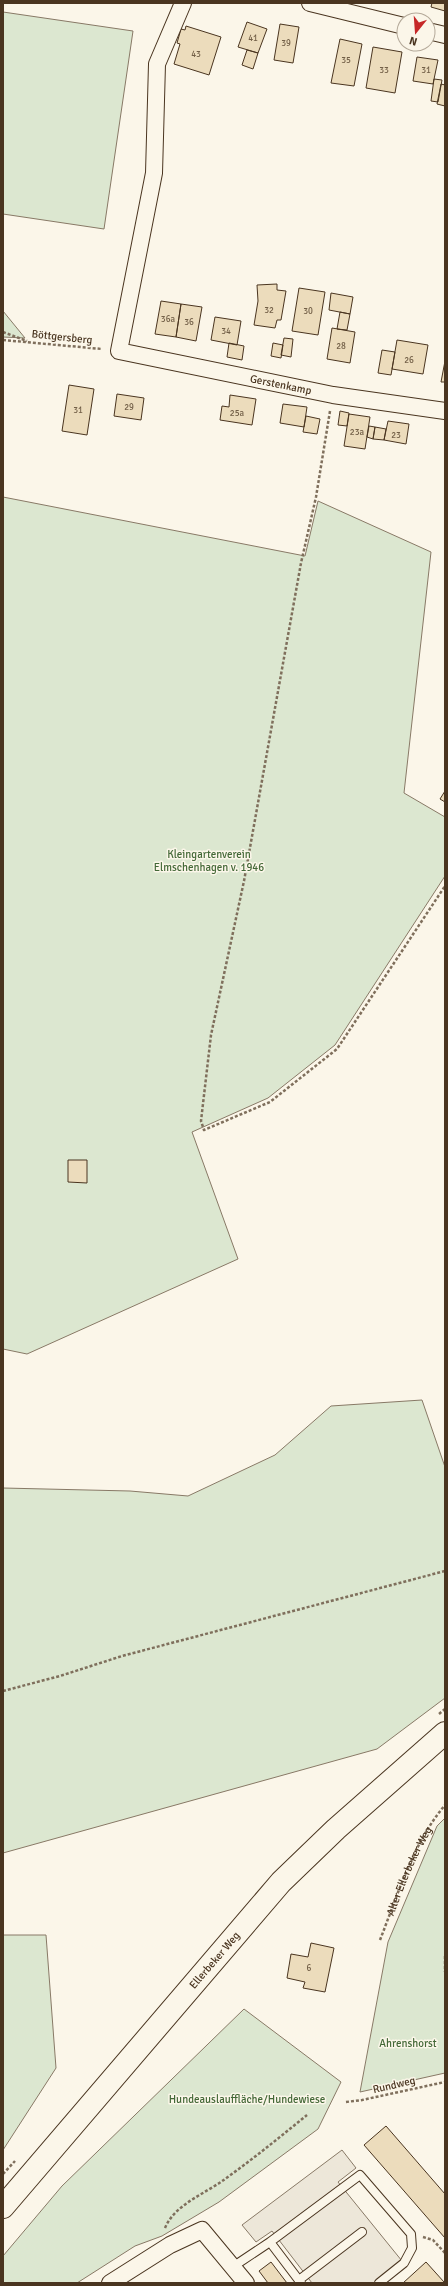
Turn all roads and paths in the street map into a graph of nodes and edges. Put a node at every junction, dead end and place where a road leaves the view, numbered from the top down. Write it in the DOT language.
graph roads {
  1 [pos="183,3"];
  2 [pos="310,3"];
  3 [pos="396,24"];
  4 [pos="3,332"];
  5 [pos="3,340"];
  6 [pos="29,342"];
  7 [pos="119,351"];
  8 [pos="333,395"];
  9 [pos="445,411"];
  10 [pos="445,886"];
  11 [pos="445,1571"];
  12 [pos="3,1691"];
  13 [pos="445,1733"];
  14 [pos="445,1805"];
  15 [pos="380,1940"];
  16 [pos="445,1956"];
  17 [pos="445,1972"];
  18 [pos="445,2082"];
  19 [pos="346,2102"];
  20 [pos="307,2116"];
  21 [pos="3,2207"];
  22 [pos="362,2232"];
  23 [pos="411,2234"];
  24 [pos="270,2242"];
  25 [pos="170,2245"];
  26 [pos="445,2253"];
  27 [pos="234,2266"];
  28 [pos="300,2281"];
  29 [pos="110,2283"];
  30 [pos="246,2283"];
  31 [pos="379,2283"];
  1 -- 7 [label="street"];
  2 -- 3 [label="street"];
  4 -- 6 [label="path"];
  5 -- 6 [label="path, Böttgersberg"];
  6 -- 7 [label="path, Böttgersberg"];
  7 -- 8 [label="street, Gerstenkamp"];
  8 -- 9 [label="street, Gerstenkamp"];
  8 -- 10 [label="path"];
  11 -- 12 [label="path"];
  13 -- 21 [label="street, Ellerbeker Weg"];
  14 -- 15 [label="path, Alter Ellerbeker Weg"];
  16 -- 17 [label="path"];
  18 -- 19 [label="path, Rundweg"];
  20 -- 25 [label="path"];
  22 -- 28 [label="lane"];
  23 -- 24 [label="lane"];
  23 -- 26 [label="path"];
  23 -- 31 [label="lane"];
  24 -- 27 [label="lane"];
  24 -- 28 [label="lane"];
  25 -- 27 [label="street"];
  25 -- 29 [label="street"];
  27 -- 30 [label="street"];
}
